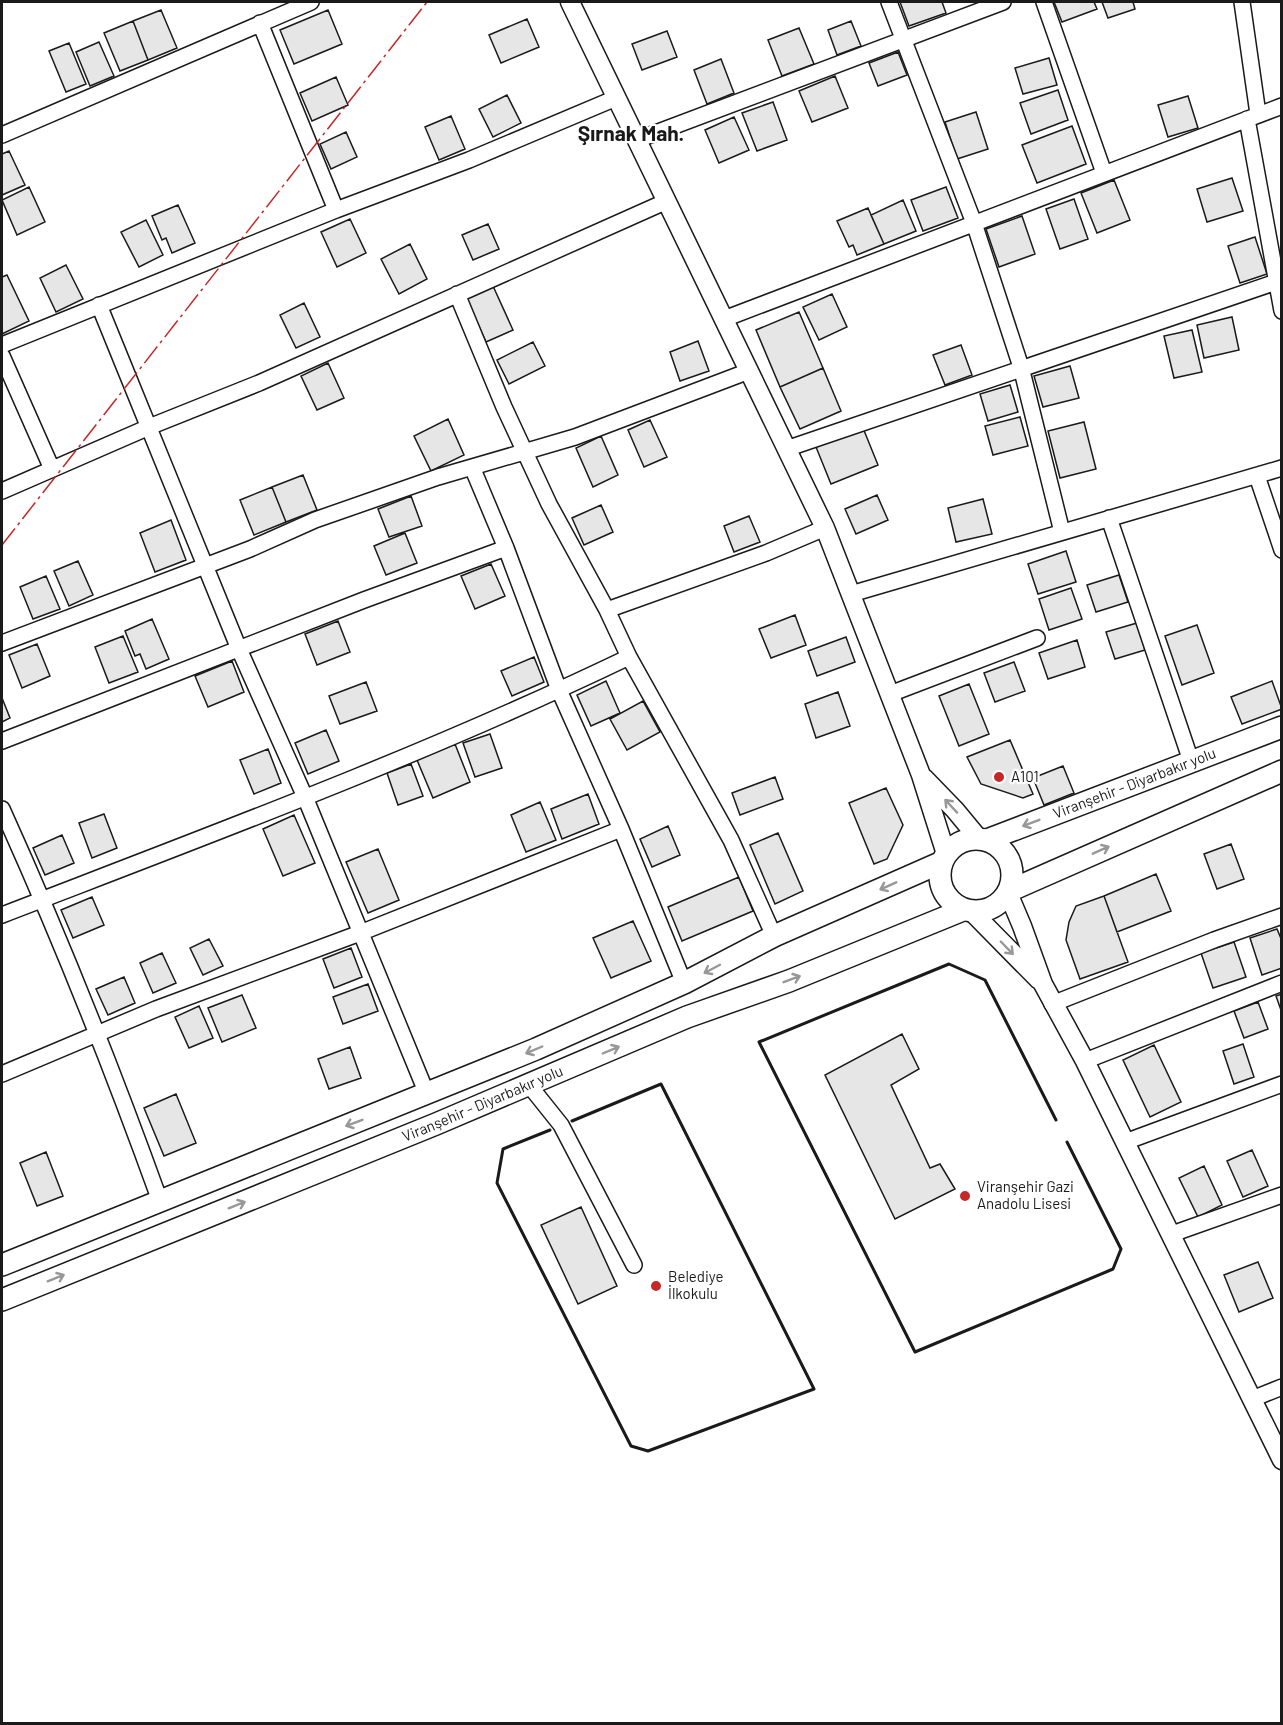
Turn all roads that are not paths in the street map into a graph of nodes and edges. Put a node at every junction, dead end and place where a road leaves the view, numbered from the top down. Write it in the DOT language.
graph roads {
  1 [pos="306,2"];
  2 [pos="570,2"];
  3 [pos="889,2"];
  4 [pos="1003,2"];
  5 [pos="1044,2"];
  6 [pos="1242,2"];
  7 [pos="260,23"];
  8 [pos="904,39"];
  9 [pos="616,98"];
  10 [pos="1281,106"];
  11 [pos="1253,116"];
  12 [pos="2,135"];
  13 [pos="637,140"];
  14 [pos="1104,173"];
  15 [pos="667,201"];
  16 [pos="336,210"];
  17 [pos="974,223"];
  18 [pos="1279,280"];
  19 [pos="457,294"];
  20 [pos="99,305"];
  21 [pos="1281,310"];
  22 [pos="724,319"];
  23 [pos="2,345"];
  24 [pos="2,356"];
  25 [pos="1021,367"];
  26 [pos="748,371"];
  27 [pos="149,427"];
  28 [pos="786,449"];
  29 [pos="524,452"];
  30 [pos="472,467"];
  31 [pos="1281,468"];
  32 [pos="52,469"];
  33 [pos="1257,476"];
  34 [pos="2,491"];
  35 [pos="1109,518"];
  36 [pos="825,528"];
  37 [pos="1062,532"];
  38 [pos="506,548"];
  39 [pos="1281,550"];
  40 [pos="205,566"];
  41 [pos="851,594"];
  42 [pos="607,610"];
  43 [pos="1037,638"];
  44 [pos="2,643"];
  45 [pos="238,649"];
  46 [pos="629,657"];
  47 [pos="559,690"];
  48 [pos="890,694"];
  49 [pos="1281,727"];
  50 [pos="2,741"];
  51 [pos="1191,761"];
  52 [pos="1281,771"];
  53 [pos="921,774"];
  54 [pos="305,797"];
  55 [pos="2,808"];
  56 [pos="621,829"];
  57 [pos="983,839"];
  58 [pos="944,858"];
  59 [pos="1009,892"];
  60 [pos="43,899"];
  61 [pos="967,911"];
  62 [pos="2,915"];
  63 [pos="1281,916"];
  64 [pos="360,933"];
  65 [pos="774,936"];
  66 [pos="684,983"];
  67 [pos="1281,983"];
  68 [pos="1042,984"];
  69 [pos="1052,1004"];
  70 [pos="98,1034"];
  71 [pos="1085,1061"];
  72 [pos="2,1074"];
  73 [pos="1281,1084"];
  74 [pos="530,1085"];
  75 [pos="427,1094"];
  76 [pos="1125,1142"];
  77 [pos="1281,1195"];
  78 [pos="160,1201"];
  79 [pos="1172,1234"];
  80 [pos="2,1265"];
  81 [pos="634,1265"];
  82 [pos="2,1300"];
  83 [pos="1281,1387"];
  84 [pos="1252,1399"];
  85 [pos="1281,1460"];
  1 -- 7 [label="street"];
  2 -- 9 [label="street"];
  3 -- 8 [label="street"];
  4 -- 8 [label="street"];
  5 -- 14 [label="street"];
  6 -- 11 [label="street"];
  7 -- 12 [label="street"];
  7 -- 16 [label="street"];
  8 -- 13 [label="street"];
  8 -- 17 [label="street"];
  9 -- 13 [label="street"];
  9 -- 16 [label="street"];
  10 -- 11 [label="street"];
  11 -- 14 [label="street"];
  11 -- 18 [label="street"];
  13 -- 15 [label="street"];
  14 -- 17 [label="street"];
  15 -- 19 [label="street"];
  15 -- 22 [label="street"];
  16 -- 20 [label="street"];
  17 -- 22 [label="street"];
  17 -- 25 [label="street"];
  18 -- 21 [label="street"];
  18 -- 25 [label="street"];
  19 -- 27 [label="street"];
  19 -- 29 [label="street"];
  20 -- 23 [label="street"];
  20 -- 27 [label="street"];
  22 -- 26 [label="street"];
  24 -- 32 [label="street"];
  25 -- 28 [label="street"];
  25 -- 37 [label="street"];
  26 -- 28 [label="street"];
  26 -- 29 [label="street"];
  27 -- 32 [label="street"];
  27 -- 40 [label="street"];
  28 -- 36 [label="street"];
  29 -- 30 [label="street"];
  29 -- 42 [label="street"];
  30 -- 38 [label="street"];
  30 -- 40 [label="street"];
  31 -- 33 [label="street"];
  32 -- 34 [label="street"];
  33 -- 35 [label="street"];
  33 -- 39 [label="street"];
  35 -- 37 [label="street"];
  35 -- 51 [label="street"];
  36 -- 41 [label="street"];
  36 -- 42 [label="street"];
  37 -- 41 [label="street"];
  38 -- 45 [label="street"];
  38 -- 47 [label="street"];
  40 -- 44 [label="street"];
  40 -- 45 [label="street"];
  41 -- 48 [label="street"];
  42 -- 46 [label="street"];
  43 -- 48 [label="street"];
  45 -- 50 [label="street"];
  45 -- 54 [label="street"];
  46 -- 47 [label="street"];
  46 -- 65 [label="street"];
  47 -- 54 [label="street"];
  47 -- 56 [label="street"];
  48 -- 53 [label="street"];
  49 -- 51 [label="main road, Viranşehir - Diyarbakır yolu"];
  51 -- 57 [label="main road, Viranşehir - Diyarbakır yolu, one-way"];
  59 -- 52 [label="main road, one-way"];
  57 -- 53 [label="street, one-way"];
  53 -- 58 [label="street"];
  54 -- 60 [label="street"];
  54 -- 64 [label="street"];
  55 -- 60 [label="street"];
  56 -- 64 [label="street"];
  56 -- 66 [label="street"];
  57 -- 58 [label="main road"];
  57 -- 59 [label="main road"];
  58 -- 61 [label="main road"];
  58 -- 65 [label="main road, Viranşehir - Diyarbakır yolu, one-way"];
  59 -- 61 [label="main road"];
  59 -- 68 [label="street"];
  60 -- 62 [label="street"];
  60 -- 70 [label="street"];
  61 -- 68 [label="street, one-way"];
  74 -- 61 [label="main road, Viranşehir - Diyarbakır yolu, one-way"];
  63 -- 69 [label="street"];
  64 -- 70 [label="street"];
  64 -- 75 [label="street"];
  65 -- 66 [label="main road, Viranşehir - Diyarbakır yolu, one-way"];
  66 -- 75 [label="main road, Viranşehir - Diyarbakır yolu, one-way"];
  67 -- 71 [label="street"];
  68 -- 69 [label="street"];
  69 -- 71 [label="street"];
  70 -- 72 [label="street"];
  70 -- 78 [label="street"];
  71 -- 76 [label="street"];
  73 -- 76 [label="street"];
  74 -- 81 [label="street"];
  82 -- 74 [label="main road, Viranşehir - Diyarbakır yolu, one-way"];
  75 -- 78 [label="main road, Viranşehir - Diyarbakır yolu, one-way"];
  76 -- 79 [label="street"];
  77 -- 79 [label="street"];
  78 -- 80 [label="main road, Viranşehir - Diyarbakır yolu"];
  79 -- 84 [label="street"];
  83 -- 84 [label="street"];
  84 -- 85 [label="street"];
}
